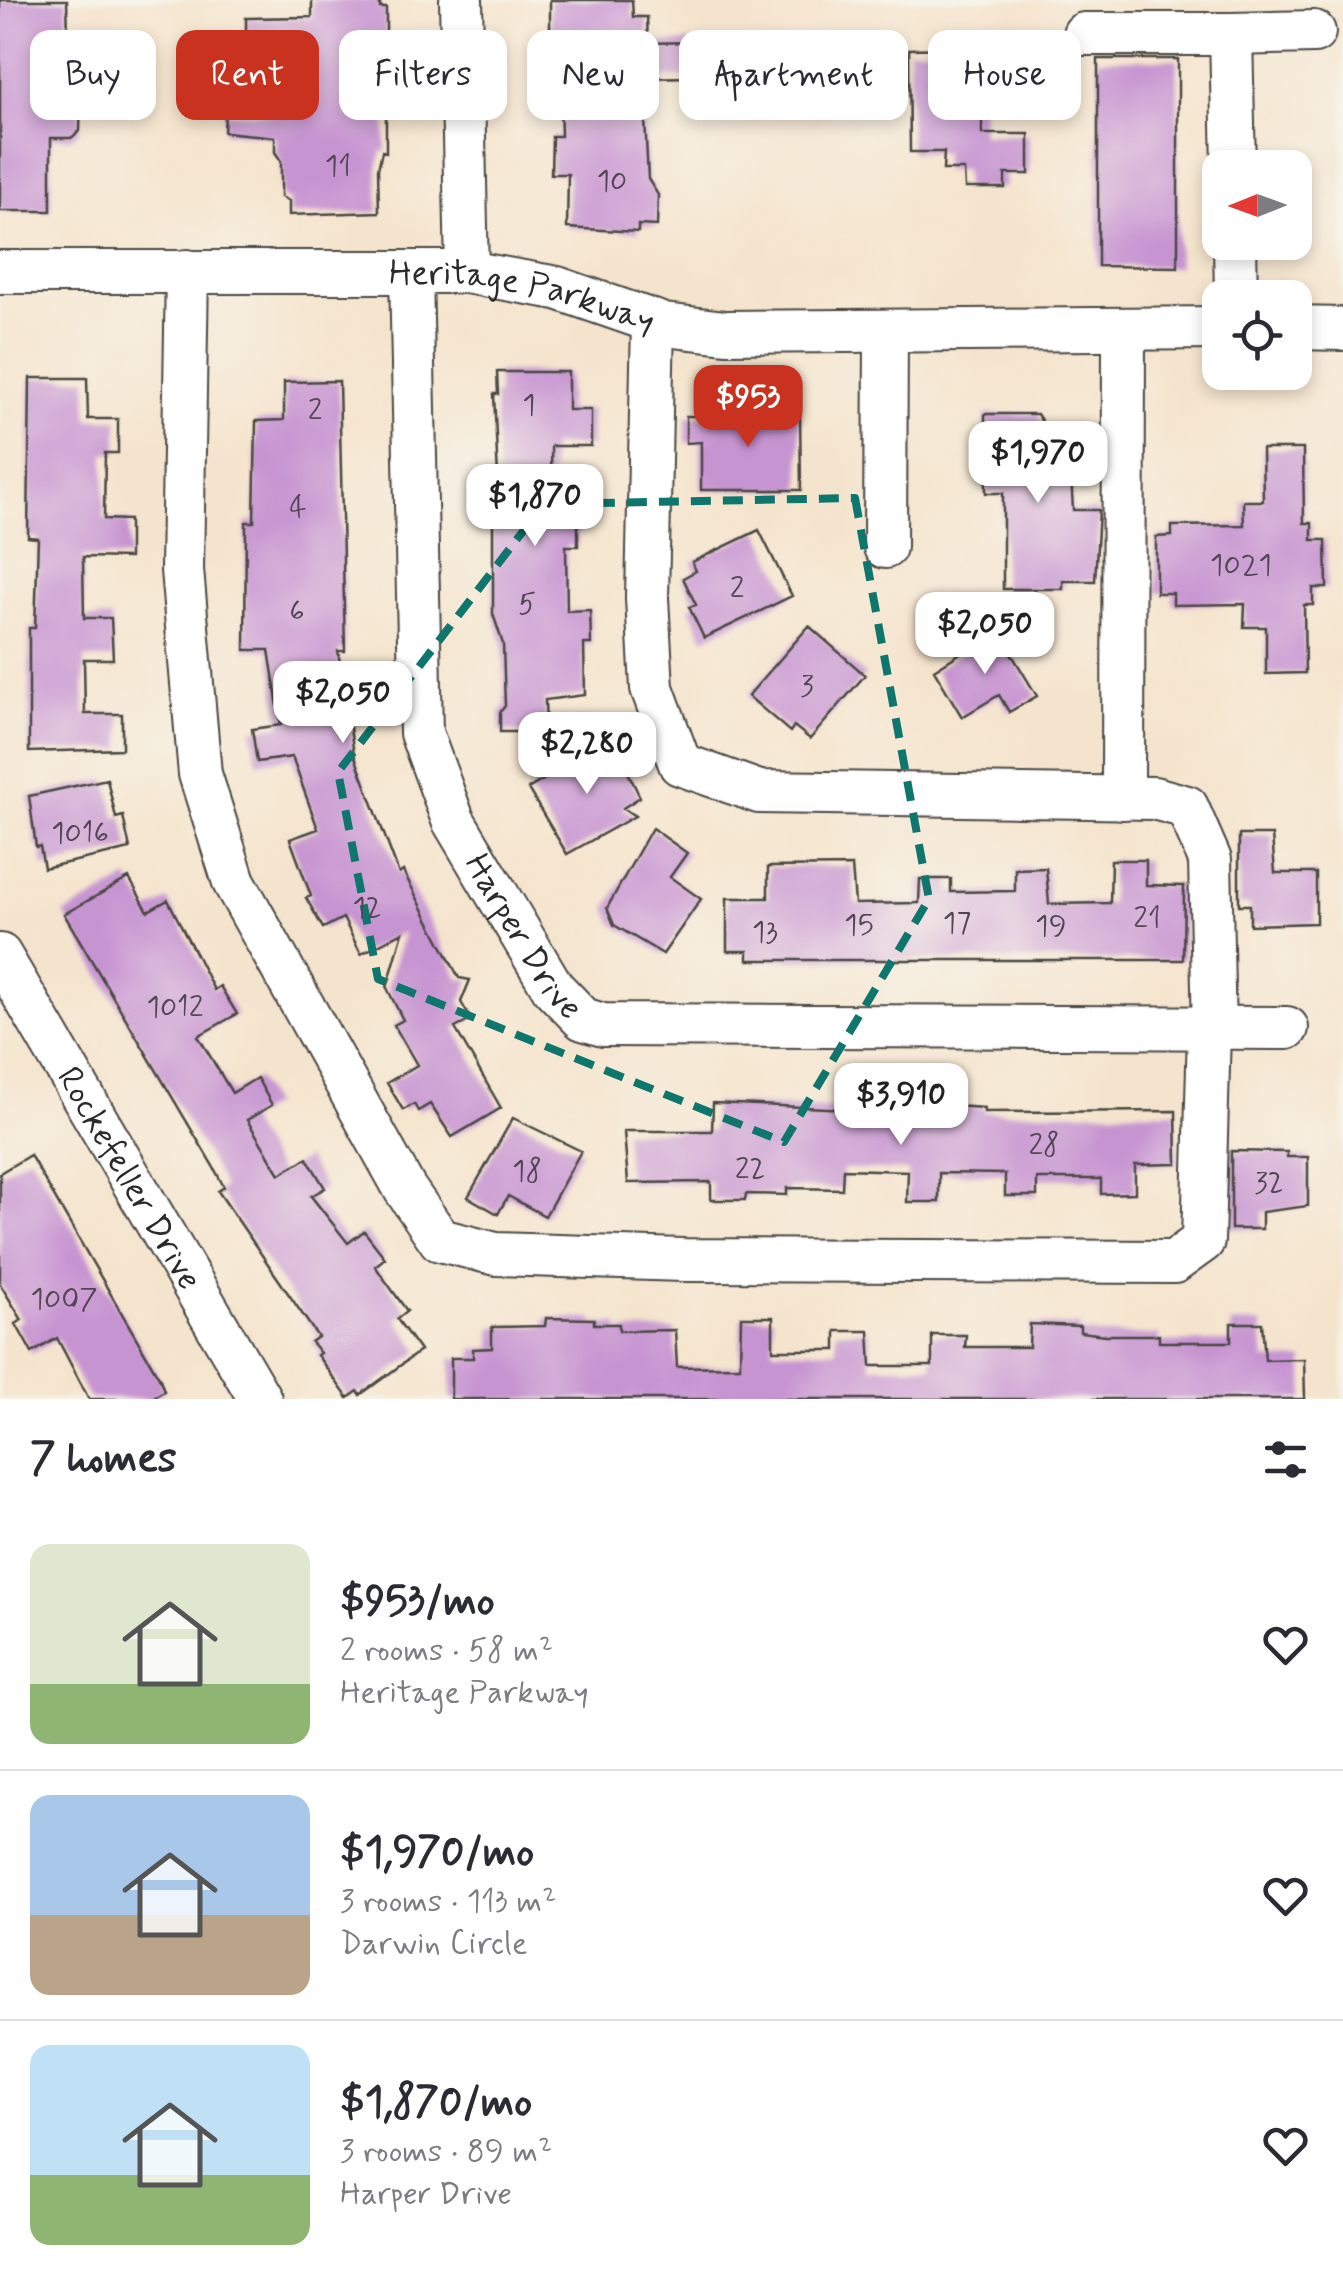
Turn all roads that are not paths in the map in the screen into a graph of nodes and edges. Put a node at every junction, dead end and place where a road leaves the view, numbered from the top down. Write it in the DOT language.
graph roads {
  1 [pos="462,0"];
  2 [pos="1314,32"];
  3 [pos="1084,34"];
  4 [pos="1232,34"];
  5 [pos="1234,150"];
  6 [pos="186,271"];
  7 [pos="0,272"];
  8 [pos="412,272"];
  9 [pos="468,272"];
  10 [pos="653,321"];
  11 [pos="1202,328"];
  12 [pos="1312,328"];
  13 [pos="1124,329"];
  14 [pos="1343,329"];
  15 [pos="886,331"];
  16 [pos="884,547"];
  17 [pos="1124,798"];
  18 [pos="0,955"];
  19 [pos="1287,1028"];
  20 [pos="1212,1031"];
  21 [pos="260,1399"];
  1 -- 9 [label="street"];
  2 -- 4 [label="street"];
  3 -- 4 [label="street"];
  4 -- 5 [label="street"];
  6 -- 7 [label="street, Heritage Parkway"];
  6 -- 8 [label="street, Heritage Parkway"];
  6 -- 20 [label="street"];
  8 -- 9 [label="street, Heritage Parkway"];
  8 -- 20 [label="street, Harper Drive"];
  9 -- 10 [label="street, Heritage Parkway"];
  10 -- 15 [label="street, Heritage Parkway"];
  10 -- 17 [label="street"];
  11 -- 13 [label="street, Heritage Parkway"];
  12 -- 14 [label="street"];
  13 -- 15 [label="street, Heritage Parkway"];
  13 -- 17 [label="street"];
  15 -- 16 [label="street"];
  17 -- 20 [label="street"];
  18 -- 21 [label="street, Rockefeller Drive"];
  19 -- 20 [label="street, Harper Drive"];
}
